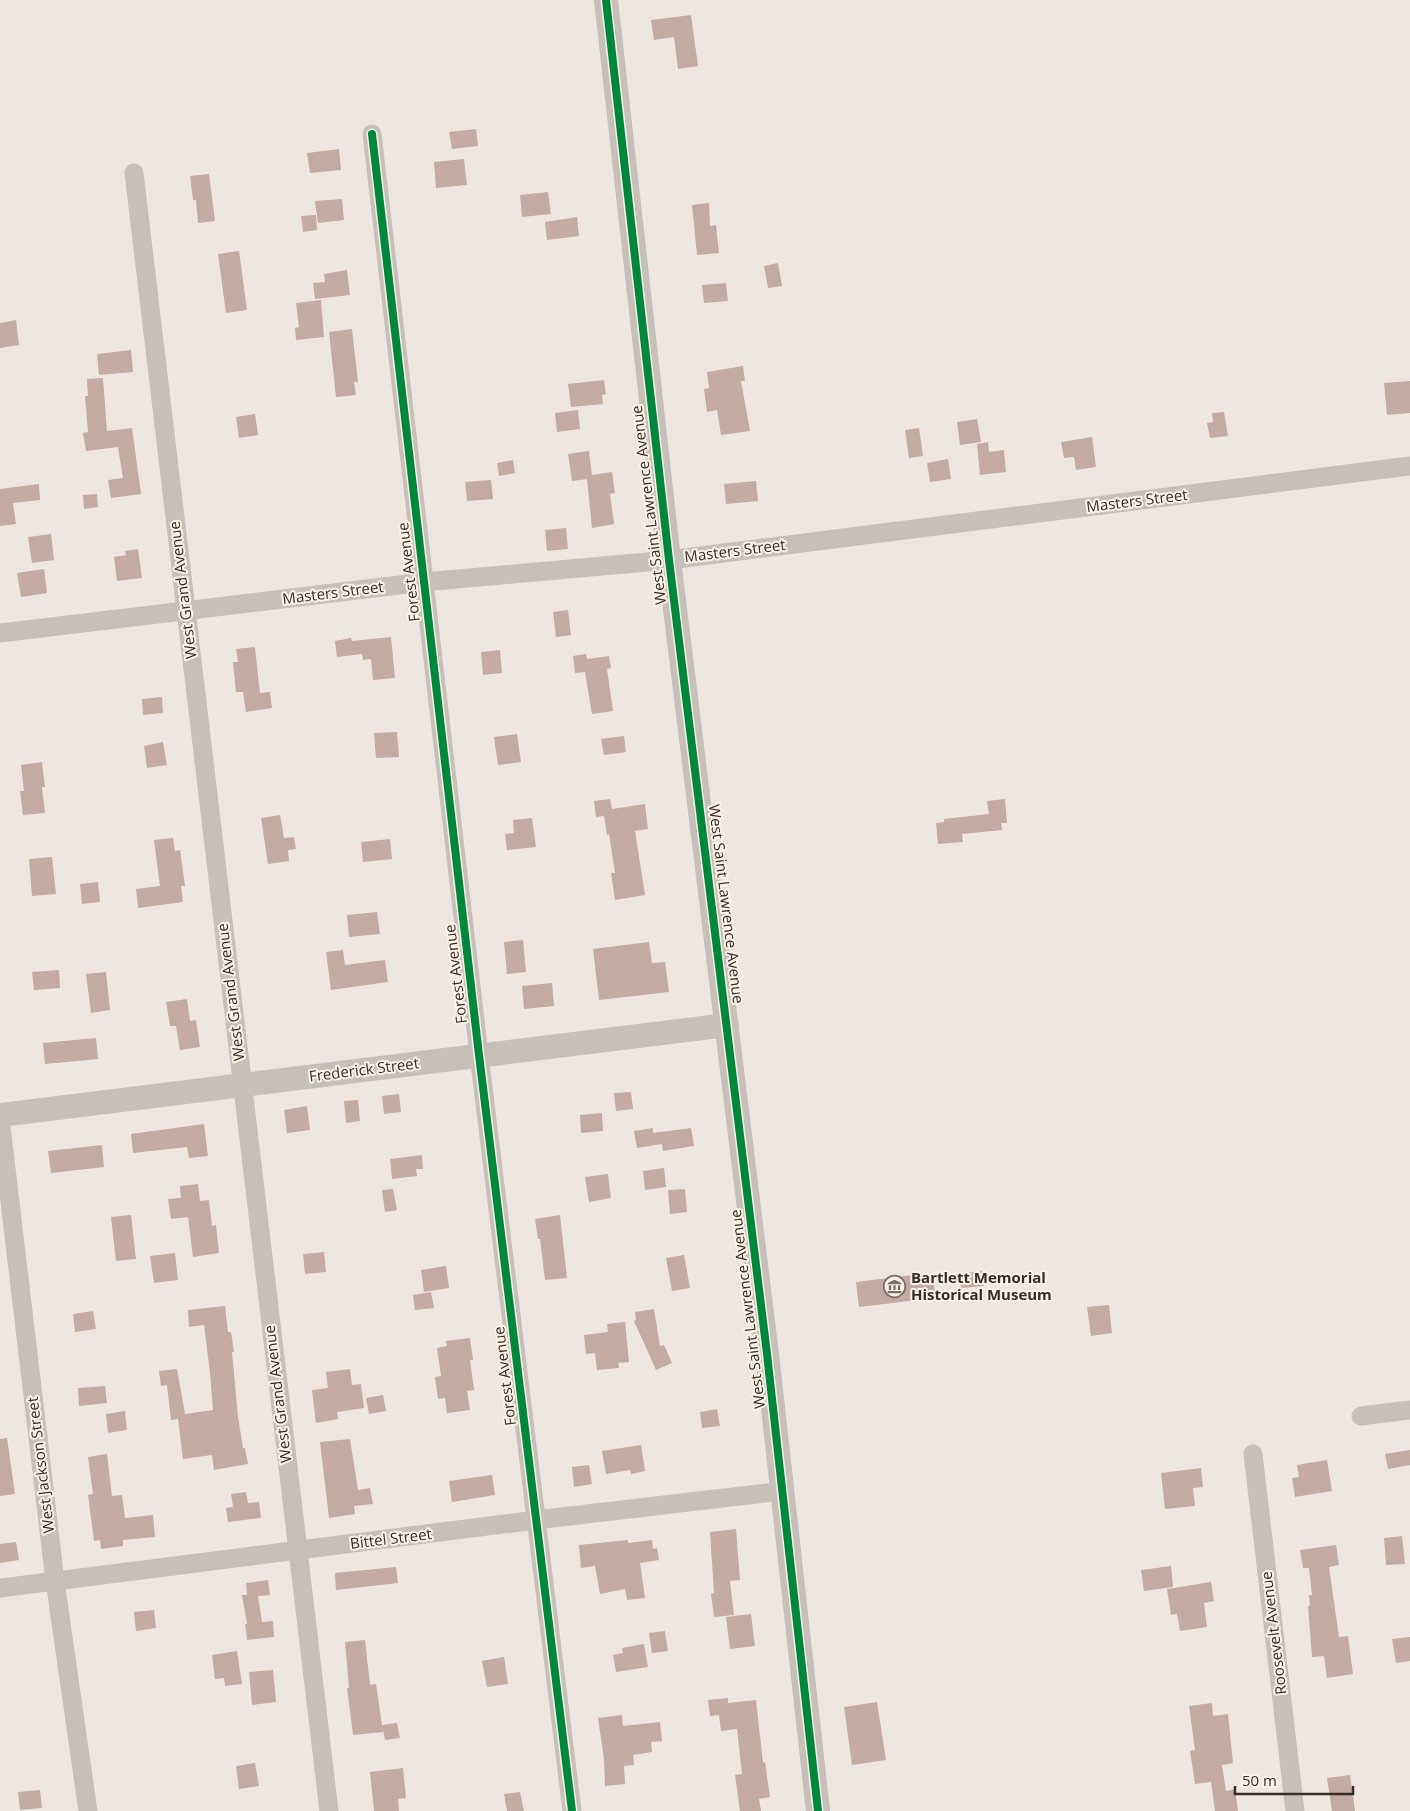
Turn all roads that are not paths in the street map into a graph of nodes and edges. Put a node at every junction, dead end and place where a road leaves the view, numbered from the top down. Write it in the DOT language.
graph roads {
  1 [pos="606,0"];
  2 [pos="372,134"];
  3 [pos="134,173"];
  4 [pos="1410,466"];
  5 [pos="669,560"];
  6 [pos="424,582"];
  7 [pos="186,610"];
  8 [pos="0,633"];
  9 [pos="727,1025"];
  10 [pos="479,1055"];
  11 [pos="242,1085"];
  12 [pos="0,1117"];
  13 [pos="1410,1410"];
  14 [pos="1361,1416"];
  15 [pos="1253,1454"];
  16 [pos="783,1491"];
  17 [pos="536,1520"];
  18 [pos="297,1551"];
  19 [pos="55,1582"];
  20 [pos="0,1588"];
  21 [pos="88,1811"];
  22 [pos="329,1811"];
  23 [pos="572,1811"];
  24 [pos="818,1811"];
  25 [pos="1295,1811"];
  1 -- 5 [label="street, West Saint Lawrence Avenue"];
  2 -- 6 [label="street, Forest Avenue"];
  3 -- 7 [label="street, West Grand Avenue"];
  4 -- 5 [label="street, Masters Street"];
  5 -- 6 [label="street, Masters Street"];
  5 -- 9 [label="street, West Saint Lawrence Avenue"];
  6 -- 7 [label="street, Masters Street"];
  6 -- 10 [label="street, Forest Avenue"];
  7 -- 8 [label="street, Masters Street"];
  7 -- 11 [label="street, West Grand Avenue"];
  9 -- 10 [label="street, Frederick Street"];
  9 -- 16 [label="street, West Saint Lawrence Avenue"];
  10 -- 11 [label="street, Frederick Street"];
  10 -- 17 [label="street, Forest Avenue"];
  11 -- 12 [label="street, Frederick Street"];
  11 -- 18 [label="street, West Grand Avenue"];
  12 -- 19 [label="street, West Jackson Street"];
  13 -- 14 [label="street"];
  15 -- 25 [label="street, Roosevelt Avenue"];
  16 -- 17 [label="street, Bittel Street"];
  16 -- 24 [label="street, West Saint Lawrence Avenue"];
  17 -- 18 [label="street, Bittel Street"];
  17 -- 23 [label="street, Forest Avenue"];
  18 -- 19 [label="street, Bittel Street"];
  18 -- 22 [label="street, West Grand Avenue"];
  19 -- 20 [label="street, Bittel Street"];
  19 -- 21 [label="street, West Jackson Street"];
}
